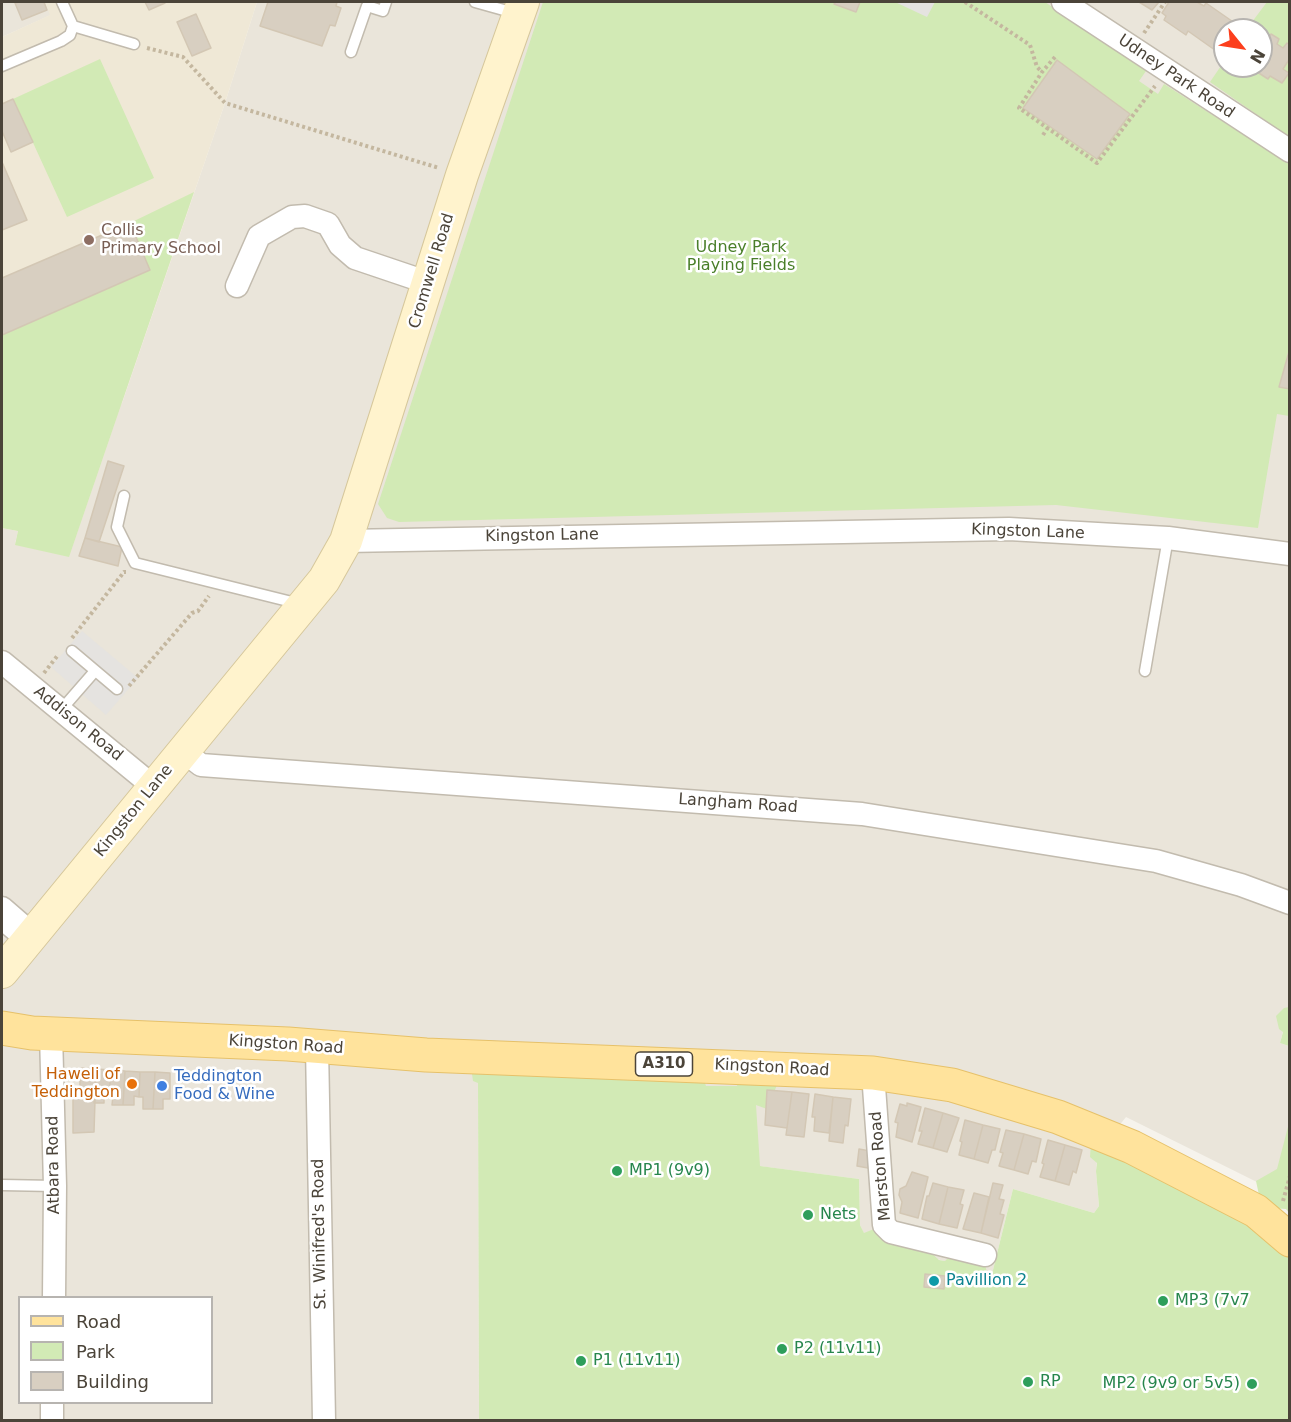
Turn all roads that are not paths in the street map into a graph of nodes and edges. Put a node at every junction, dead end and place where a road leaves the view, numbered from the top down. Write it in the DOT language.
graph roads {
  1 [pos="62,2"];
  2 [pos="386,2"];
  3 [pos="475,2"];
  4 [pos="1063,2"];
  5 [pos="521,8"];
  6 [pos="73,26"];
  7 [pos="135,44"];
  8 [pos="351,52"];
  9 [pos="2,66"];
  10 [pos="1290,151"];
  11 [pos="429,283"];
  12 [pos="237,286"];
  13 [pos="124,495"];
  14 [pos="1168,538"];
  15 [pos="346,541"];
  16 [pos="1290,554"];
  17 [pos="304,605"];
  18 [pos="68,648"];
  19 [pos="2,662"];
  20 [pos="95,671"];
  21 [pos="1145,671"];
  22 [pos="117,689"];
  23 [pos="61,710"];
  24 [pos="183,751"];
  25 [pos="154,787"];
  26 [pos="1290,903"];
  27 [pos="2,908"];
  28 [pos="20,935"];
  29 [pos="2,972"];
  30 [pos="2,1028"];
  31 [pos="51,1034"];
  32 [pos="317,1047"];
  33 [pos="873,1073"];
  34 [pos="2,1185"];
  35 [pos="55,1186"];
  36 [pos="1290,1240"];
  37 [pos="984,1256"];
  38 [pos="54,1296"];
  39 [pos="52,1404"];
  40 [pos="52,1420"];
  41 [pos="324,1420"];
  1 -- 6 [label="lane"];
  2 -- 8 [label="lane"];
  3 -- 5 [label="lane"];
  4 -- 10 [label="street, Udney Park Road"];
  5 -- 11 [label="main road, Cromwell Road"];
  6 -- 7 [label="lane"];
  6 -- 9 [label="lane"];
  11 -- 12 [label="street"];
  11 -- 15 [label="main road, Cromwell Road"];
  13 -- 17 [label="lane"];
  14 -- 15 [label="street, Kingston Lane"];
  14 -- 16 [label="street, Kingston Lane"];
  14 -- 21 [label="lane"];
  15 -- 17 [label="main road, Kingston Lane"];
  17 -- 24 [label="main road, Kingston Lane"];
  18 -- 20 [label="lane"];
  19 -- 23 [label="street, Addison Road"];
  20 -- 22 [label="lane"];
  20 -- 23 [label="lane"];
  23 -- 25 [label="street, Addison Road"];
  24 -- 25 [label="main road, Kingston Lane"];
  24 -- 26 [label="street, Langham Road"];
  25 -- 28 [label="main road, Kingston Lane"];
  27 -- 28 [label="street"];
  28 -- 29 [label="main road, Kingston Lane"];
  30 -- 31 [label="main road, Kingston Road / A310"];
  31 -- 32 [label="main road, Kingston Road / A310"];
  31 -- 35 [label="street, Atbara Road"];
  32 -- 33 [label="main road, Kingston Road / A310"];
  32 -- 41 [label="street, St. Winifred's Road"];
  33 -- 36 [label="main road, Kingston Road / A310"];
  33 -- 37 [label="street, Marston Road"];
  34 -- 35 [label="lane"];
  35 -- 38 [label="street, Atbara Road"];
  39 -- 40 [label="street"];
}
